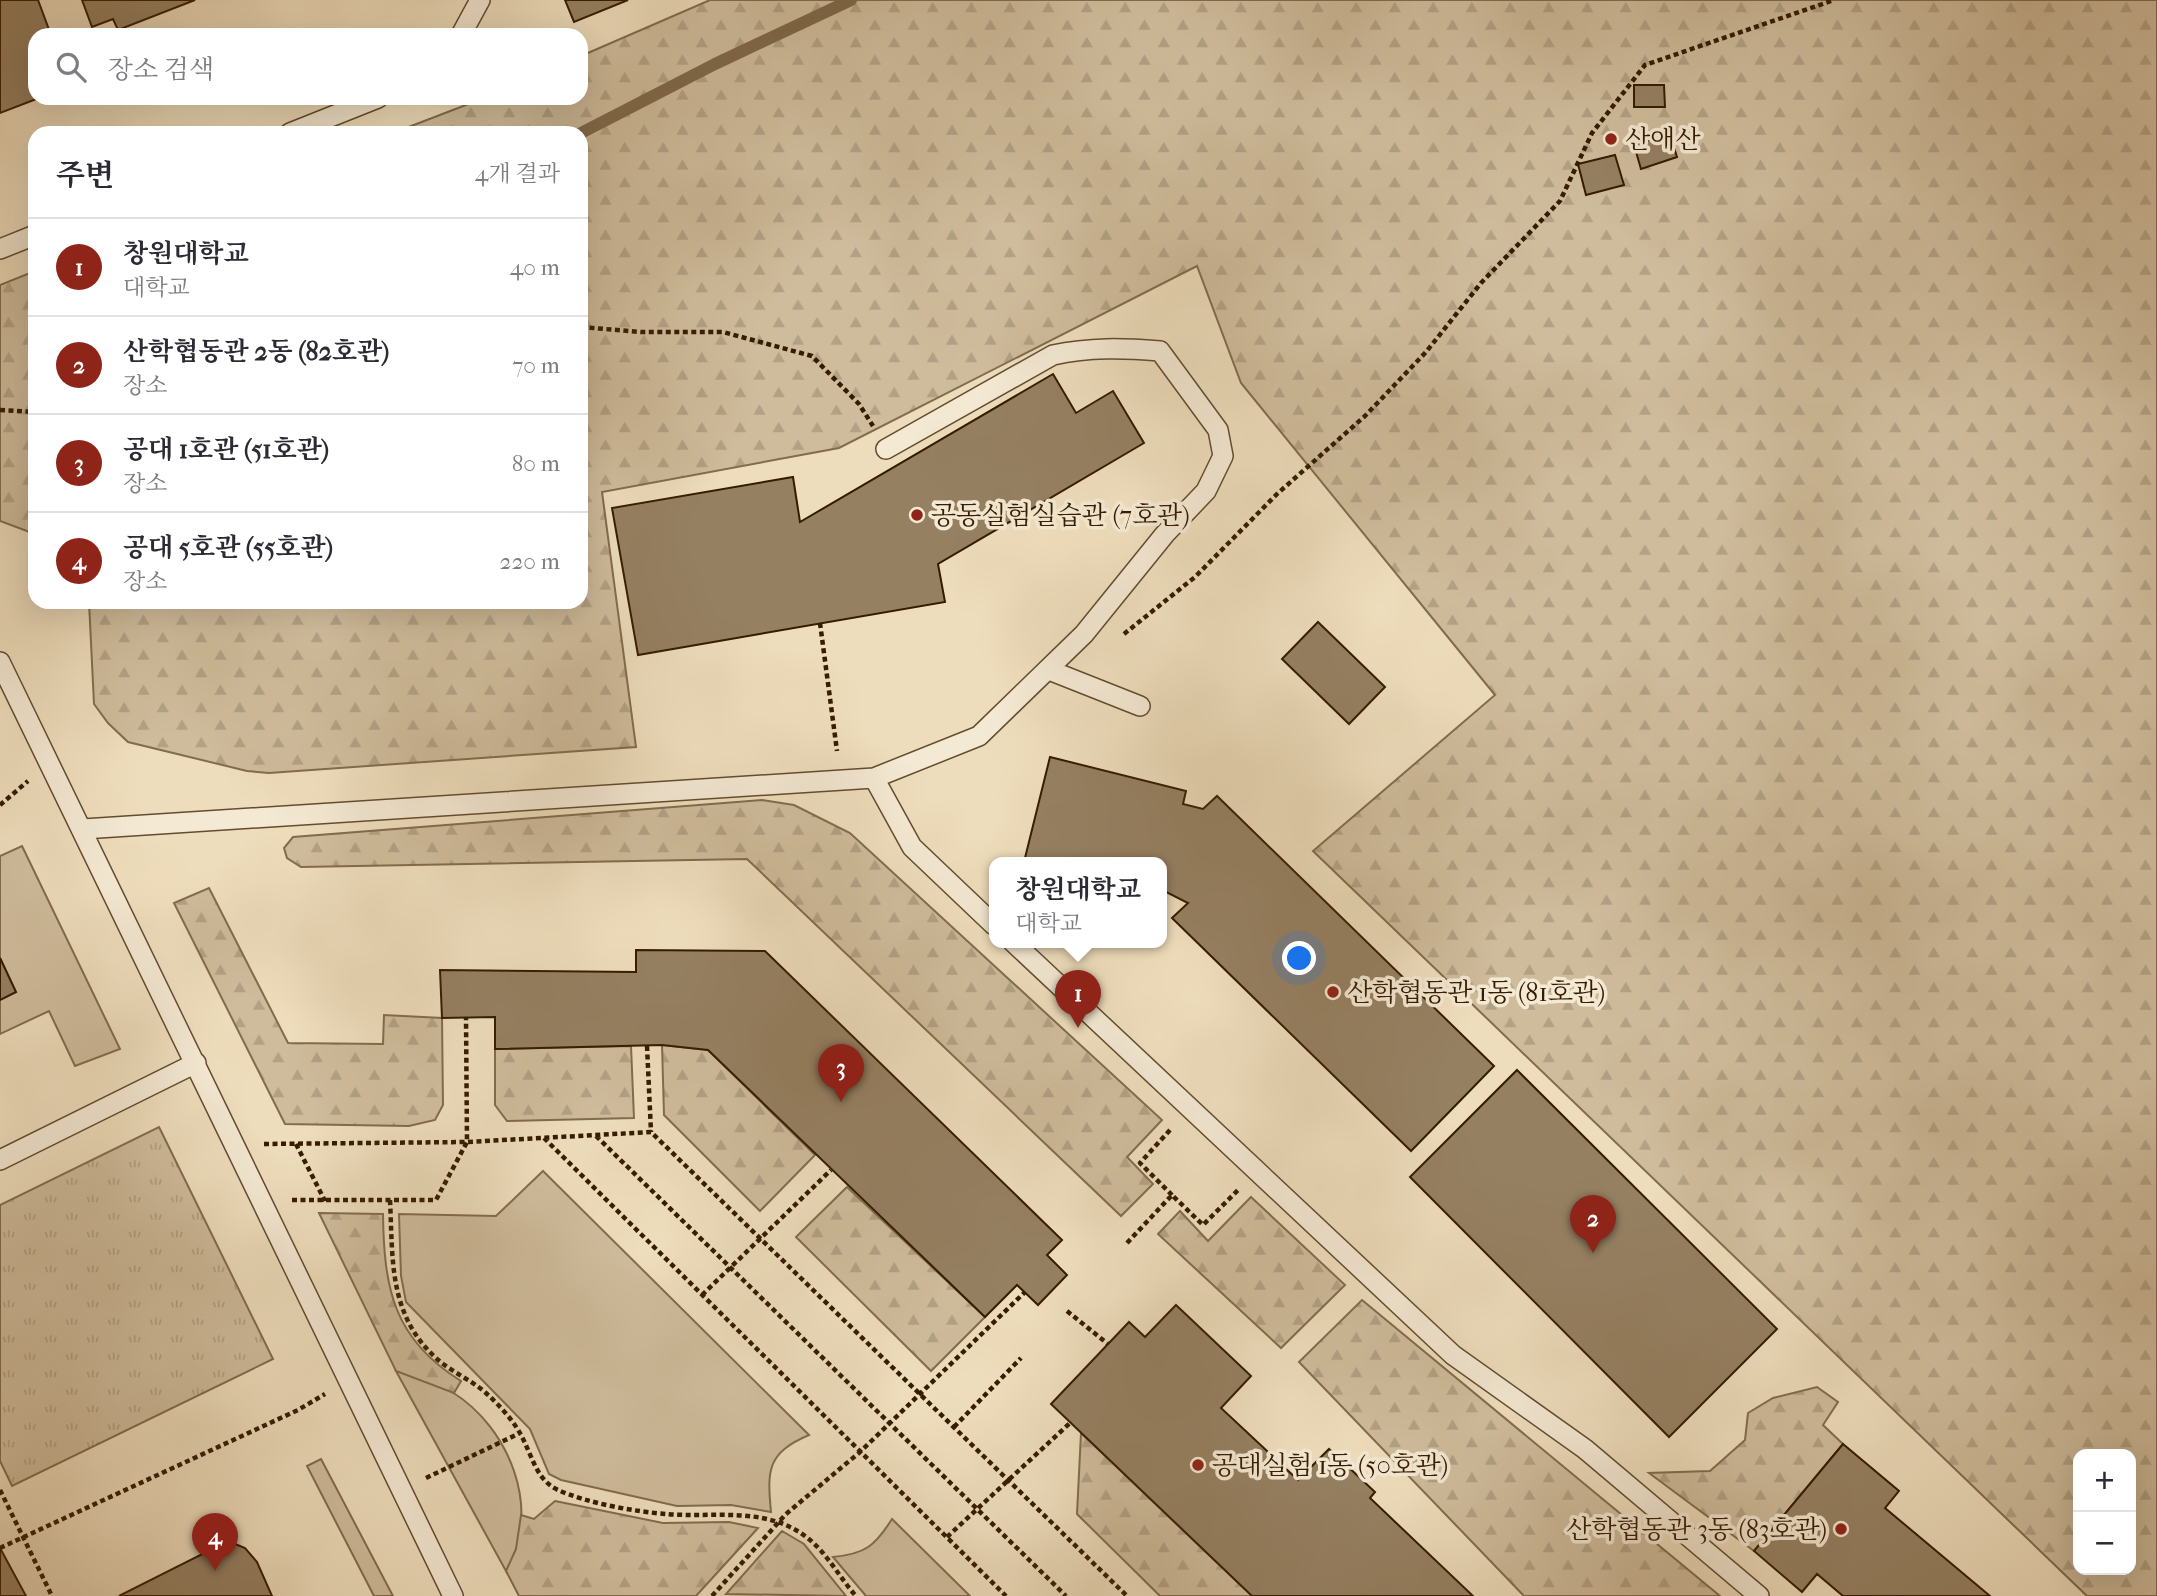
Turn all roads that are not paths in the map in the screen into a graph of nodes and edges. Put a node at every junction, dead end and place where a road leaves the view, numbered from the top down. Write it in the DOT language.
graph roads {
  1 [pos="480,0"];
  2 [pos="465,28"];
  3 [pos="360,105"];
  4 [pos="308,126"];
  5 [pos="28,238"];
  6 [pos="0,249"];
  7 [pos="886,449"];
  8 [pos="0,662"];
  9 [pos="1049,670"];
  10 [pos="1140,706"];
  11 [pos="874,778"];
  12 [pos="83,829"];
  13 [pos="989,920"];
  14 [pos="1019,948"];
  15 [pos="196,1063"];
  16 [pos="0,1160"];
  17 [pos="453,1596"];
  18 [pos="1759,1596"];
  1 -- 2 [label="lane"];
  3 -- 4 [label="lane"];
  5 -- 6 [label="lane"];
  7 -- 9 [label="lane"];
  8 -- 12 [label="lane"];
  9 -- 10 [label="lane"];
  9 -- 11 [label="lane"];
  11 -- 12 [label="lane"];
  11 -- 13 [label="lane"];
  12 -- 15 [label="lane"];
  14 -- 18 [label="lane"];
  15 -- 16 [label="lane"];
  15 -- 17 [label="lane"];
}
